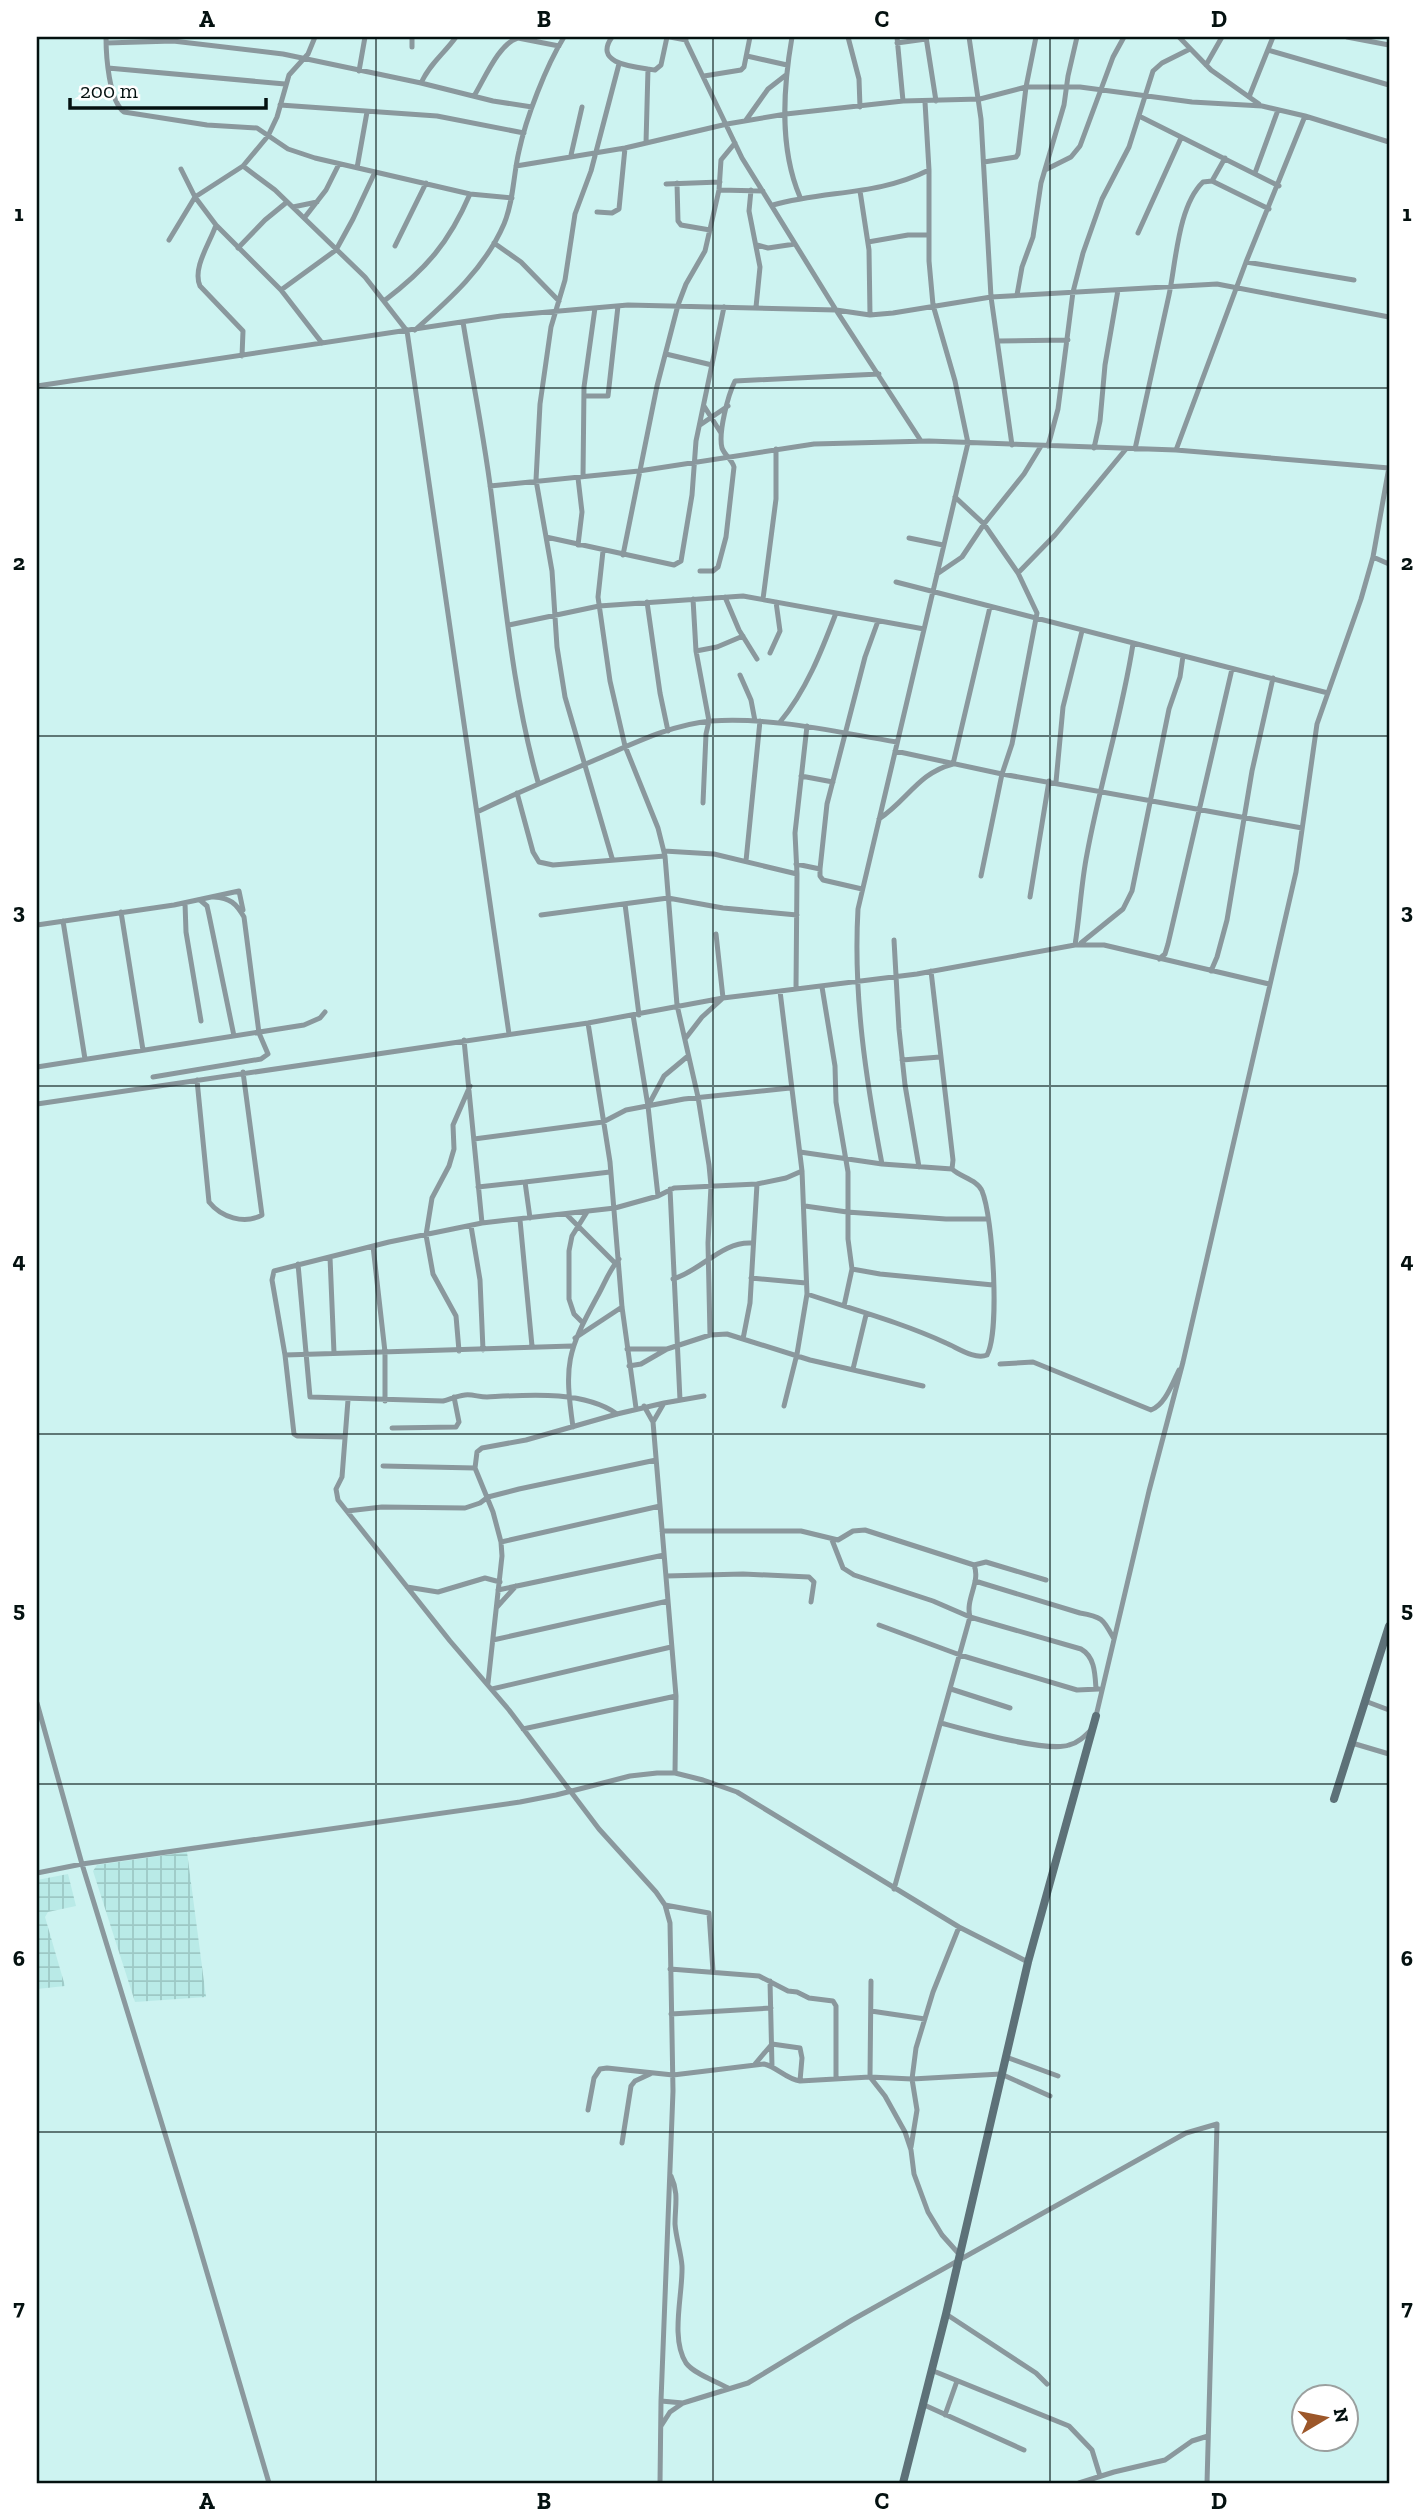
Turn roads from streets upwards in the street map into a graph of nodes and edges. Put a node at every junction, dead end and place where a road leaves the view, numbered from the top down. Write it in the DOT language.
graph roads {
  1 [pos="315,37"];
  2 [pos="365,37"];
  3 [pos="412,37"];
  4 [pos="456,37"];
  5 [pos="564,37"];
  6 [pos="612,37"];
  7 [pos="668,37"];
  8 [pos="750,37"];
  9 [pos="792,37"];
  10 [pos="848,37"];
  11 [pos="969,37"];
  12 [pos="1036,37"];
  13 [pos="1077,37"];
  14 [pos="1124,37"];
  15 [pos="1179,37"];
  16 [pos="1222,37"];
  17 [pos="1273,37"];
  18 [pos="1347,37"];
  19 [pos="685,38"];
  20 [pos="926,38"];
  21 [pos="106,40"];
  22 [pos="897,40"];
  23 [pos="1389,45"];
  24 [pos="558,46"];
  25 [pos="412,47"];
  26 [pos="1190,49"];
  27 [pos="1268,50"];
  28 [pos="747,56"];
  29 [pos="303,59"];
  30 [pos="619,64"];
  31 [pos="787,65"];
  32 [pos="1206,65"];
  33 [pos="108,68"];
  34 [pos="648,69"];
  35 [pos="359,71"];
  36 [pos="786,75"];
  37 [pos="704,76"];
  38 [pos="421,83"];
  39 [pos="285,84"];
  40 [pos="1389,85"];
  41 [pos="1026,87"];
  42 [pos="1067,87"];
  43 [pos="1102,90"];
  44 [pos="474,96"];
  45 [pos="1144,97"];
  46 [pos="1249,97"];
  47 [pos="980,99"];
  48 [pos="903,101"];
  49 [pos="936,101"];
  50 [pos="925,102"];
  51 [pos="280,104"];
  52 [pos="1262,106"];
  53 [pos="532,107"];
  54 [pos="582,107"];
  55 [pos="860,107"];
  56 [pos="1278,110"];
  57 [pos="367,113"];
  58 [pos="786,114"];
  59 [pos="1139,116"];
  60 [pos="1306,116"];
  61 [pos="746,121"];
  62 [pos="727,124"];
  63 [pos="524,133"];
  64 [pos="268,136"];
  65 [pos="1181,138"];
  66 [pos="1389,142"];
  67 [pos="646,143"];
  68 [pos="735,143"];
  69 [pos="625,148"];
  70 [pos="595,153"];
  71 [pos="571,155"];
  72 [pos="1225,158"];
  73 [pos="984,162"];
  74 [pos="339,164"];
  75 [pos="243,166"];
  76 [pos="516,166"];
  77 [pos="357,168"];
  78 [pos="181,169"];
  79 [pos="929,170"];
  80 [pos="1045,170"];
  81 [pos="375,172"];
  82 [pos="1255,173"];
  83 [pos="1212,181"];
  84 [pos="720,182"];
  85 [pos="426,183"];
  86 [pos="677,183"];
  87 [pos="666,184"];
  88 [pos="1279,186"];
  89 [pos="719,190"];
  90 [pos="751,190"];
  91 [pos="763,191"];
  92 [pos="860,191"];
  93 [pos="470,194"];
  94 [pos="195,197"];
  95 [pos="800,197"];
  96 [pos="512,198"];
  97 [pos="287,202"];
  98 [pos="317,202"];
  99 [pos="773,205"];
  100 [pos="293,207"];
  101 [pos="1269,209"];
  102 [pos="597,212"];
  103 [pos="305,217"];
  104 [pos="216,225"];
  105 [pos="710,230"];
  106 [pos="1138,233"];
  107 [pos="929,235"];
  108 [pos="169,240"];
  109 [pos="868,242"];
  110 [pos="494,243"];
  111 [pos="795,244"];
  112 [pos="757,245"];
  113 [pos="395,246"];
  114 [pos="238,248"];
  115 [pos="336,250"];
  116 [pos="1246,262"];
  117 [pos="1354,280"];
  118 [pos="1171,287"];
  119 [pos="1238,287"];
  120 [pos="281,290"];
  121 [pos="1118,290"];
  122 [pos="1073,292"];
  123 [pos="1017,295"];
  124 [pos="991,297"];
  125 [pos="384,301"];
  126 [pos="559,301"];
  127 [pos="678,305"];
  128 [pos="933,305"];
  129 [pos="618,306"];
  130 [pos="724,307"];
  131 [pos="755,307"];
  132 [pos="595,308"];
  133 [pos="835,310"];
  134 [pos="557,311"];
  135 [pos="870,315"];
  136 [pos="1389,317"];
  137 [pos="463,322"];
  138 [pos="415,330"];
  139 [pos="407,331"];
  140 [pos="1068,340"];
  141 [pos="999,341"];
  142 [pos="322,342"];
  143 [pos="666,354"];
  144 [pos="242,356"];
  145 [pos="712,365"];
  146 [pos="879,374"];
  147 [pos="37,386"];
  148 [pos="584,396"];
  149 [pos="704,406"];
  150 [pos="728,406"];
  151 [pos="711,417"];
  152 [pos="700,425"];
  153 [pos="721,433"];
  154 [pos="921,441"];
  155 [pos="968,443"];
  156 [pos="1012,445"];
  157 [pos="1045,446"];
  158 [pos="1094,447"];
  159 [pos="776,449"];
  160 [pos="1126,449"];
  161 [pos="1135,449"];
  162 [pos="1176,450"];
  163 [pos="726,457"];
  164 [pos="694,464"];
  165 [pos="1389,467"];
  166 [pos="639,471"];
  167 [pos="580,478"];
  168 [pos="536,480"];
  169 [pos="490,486"];
  170 [pos="955,497"];
  171 [pos="1386,506"];
  172 [pos="984,524"];
  173 [pos="546,537"];
  174 [pos="909,538"];
  175 [pos="578,545"];
  176 [pos="943,545"];
  177 [pos="603,551"];
  178 [pos="624,555"];
  179 [pos="1373,557"];
  180 [pos="1389,564"];
  181 [pos="700,571"];
  182 [pos="1018,573"];
  183 [pos="937,574"];
  184 [pos="896,582"];
  185 [pos="932,591"];
  186 [pos="725,597"];
  187 [pos="693,599"];
  188 [pos="763,599"];
  189 [pos="776,602"];
  190 [pos="647,603"];
  191 [pos="599,606"];
  192 [pos="990,607"];
  193 [pos="836,613"];
  194 [pos="555,615"];
  195 [pos="1038,619"];
  196 [pos="878,621"];
  197 [pos="509,625"];
  198 [pos="924,629"];
  199 [pos="1082,631"];
  200 [pos="743,636"];
  201 [pos="1133,644"];
  202 [pos="696,651"];
  203 [pos="769,653"];
  204 [pos="1183,656"];
  205 [pos="757,659"];
  206 [pos="1232,668"];
  207 [pos="740,675"];
  208 [pos="1273,678"];
  209 [pos="1328,693"];
  210 [pos="758,721"];
  211 [pos="709,722"];
  212 [pos="780,722"];
  213 [pos="807,726"];
  214 [pos="668,731"];
  215 [pos="846,734"];
  216 [pos="897,742"];
  217 [pos="625,746"];
  218 [pos="895,751"];
  219 [pos="585,763"];
  220 [pos="953,764"];
  221 [pos="1002,774"];
  222 [pos="801,776"];
  223 [pos="538,782"];
  224 [pos="833,782"];
  225 [pos="1053,782"];
  226 [pos="1100,792"];
  227 [pos="517,793"];
  228 [pos="1150,800"];
  229 [pos="703,803"];
  230 [pos="1199,810"];
  231 [pos="477,812"];
  232 [pos="1245,818"];
  233 [pos="879,820"];
  234 [pos="1302,828"];
  235 [pos="665,853"];
  236 [pos="612,858"];
  237 [pos="746,862"];
  238 [pos="796,864"];
  239 [pos="820,869"];
  240 [pos="797,874"];
  241 [pos="981,876"];
  242 [pos="862,890"];
  243 [pos="214,897"];
  244 [pos="1030,897"];
  245 [pos="668,898"];
  246 [pos="200,900"];
  247 [pos="185,903"];
  248 [pos="625,904"];
  249 [pos="121,912"];
  250 [pos="541,915"];
  251 [pos="797,915"];
  252 [pos="244,916"];
  253 [pos="63,921"];
  254 [pos="37,925"];
  255 [pos="716,934"];
  256 [pos="894,940"];
  257 [pos="1078,944"];
  258 [pos="1159,959"];
  259 [pos="931,971"];
  260 [pos="1211,971"];
  261 [pos="896,976"];
  262 [pos="856,982"];
  263 [pos="1269,984"];
  264 [pos="822,987"];
  265 [pos="796,988"];
  266 [pos="780,991"];
  267 [pos="723,998"];
  268 [pos="677,1005"];
  269 [pos="325,1012"];
  270 [pos="636,1015"];
  271 [pos="201,1021"];
  272 [pos="588,1023"];
  273 [pos="260,1033"];
  274 [pos="509,1034"];
  275 [pos="234,1036"];
  276 [pos="685,1039"];
  277 [pos="464,1040"];
  278 [pos="143,1051"];
  279 [pos="688,1056"];
  280 [pos="940,1057"];
  281 [pos="85,1059"];
  282 [pos="902,1060"];
  283 [pos="37,1067"];
  284 [pos="243,1072"];
  285 [pos="152,1077"];
  286 [pos="197,1080"];
  287 [pos="470,1086"];
  288 [pos="790,1088"];
  289 [pos="698,1097"];
  290 [pos="37,1104"];
  291 [pos="648,1106"];
  292 [pos="603,1122"];
  293 [pos="474,1139"];
  294 [pos="800,1152"];
  295 [pos="847,1159"];
  296 [pos="882,1164"];
  297 [pos="919,1167"];
  298 [pos="951,1169"];
  299 [pos="802,1171"];
  300 [pos="610,1172"];
  301 [pos="525,1182"];
  302 [pos="757,1184"];
  303 [pos="711,1186"];
  304 [pos="478,1187"];
  305 [pos="670,1189"];
  306 [pos="658,1196"];
  307 [pos="805,1206"];
  308 [pos="615,1208"];
  309 [pos="587,1212"];
  310 [pos="847,1212"];
  311 [pos="566,1214"];
  312 [pos="530,1218"];
  313 [pos="988,1219"];
  314 [pos="520,1220"];
  315 [pos="482,1223"];
  316 [pos="471,1226"];
  317 [pos="577,1227"];
  318 [pos="426,1235"];
  319 [pos="752,1243"];
  320 [pos="373,1246"];
  321 [pos="330,1257"];
  322 [pos="709,1259"];
  323 [pos="617,1261"];
  324 [pos="298,1264"];
  325 [pos="852,1269"];
  326 [pos="751,1278"];
  327 [pos="673,1279"];
  328 [pos="806,1283"];
  329 [pos="993,1285"];
  330 [pos="807,1294"];
  331 [pos="844,1306"];
  332 [pos="622,1307"];
  333 [pos="866,1315"];
  334 [pos="583,1323"];
  335 [pos="710,1335"];
  336 [pos="575,1338"];
  337 [pos="743,1339"];
  338 [pos="532,1346"];
  339 [pos="572,1346"];
  340 [pos="677,1346"];
  341 [pos="627,1349"];
  342 [pos="667,1349"];
  343 [pos="483,1350"];
  344 [pos="459,1351"];
  345 [pos="385,1352"];
  346 [pos="334,1353"];
  347 [pos="306,1354"];
  348 [pos="797,1354"];
  349 [pos="285,1355"];
  350 [pos="1183,1362"];
  351 [pos="641,1364"];
  352 [pos="1000,1364"];
  353 [pos="629,1366"];
  354 [pos="853,1369"];
  355 [pos="631,1378"];
  356 [pos="923,1386"];
  357 [pos="704,1396"];
  358 [pos="454,1397"];
  359 [pos="569,1398"];
  360 [pos="680,1399"];
  361 [pos="348,1400"];
  362 [pos="385,1401"];
  363 [pos="664,1403"];
  364 [pos="643,1406"];
  365 [pos="784,1406"];
  366 [pos="636,1408"];
  367 [pos="617,1413"];
  368 [pos="653,1422"];
  369 [pos="573,1427"];
  370 [pos="392,1428"];
  371 [pos="345,1437"];
  372 [pos="656,1460"];
  373 [pos="383,1466"];
  374 [pos="475,1468"];
  375 [pos="488,1497"];
  376 [pos="660,1506"];
  377 [pos="347,1511"];
  378 [pos="662,1531"];
  379 [pos="832,1540"];
  380 [pos="501,1542"];
  381 [pos="664,1555"];
  382 [pos="974,1565"];
  383 [pos="666,1576"];
  384 [pos="1046,1580"];
  385 [pos="975,1581"];
  386 [pos="500,1582"];
  387 [pos="516,1586"];
  388 [pos="407,1587"];
  389 [pos="498,1590"];
  390 [pos="668,1601"];
  391 [pos="811,1602"];
  392 [pos="496,1609"];
  393 [pos="970,1617"];
  394 [pos="879,1625"];
  395 [pos="1389,1626"];
  396 [pos="1114,1639"];
  397 [pos="493,1640"];
  398 [pos="671,1647"];
  399 [pos="960,1655"];
  400 [pos="1380,1656"];
  401 [pos="1389,1660"];
  402 [pos="490,1686"];
  403 [pos="1099,1688"];
  404 [pos="951,1689"];
  405 [pos="676,1696"];
  406 [pos="1365,1701"];
  407 [pos="37,1703"];
  408 [pos="1010,1708"];
  409 [pos="1389,1710"];
  410 [pos="1096,1716"];
  411 [pos="941,1723"];
  412 [pos="523,1729"];
  413 [pos="1092,1729"];
  414 [pos="1352,1743"];
  415 [pos="1389,1754"];
  416 [pos="675,1773"];
  417 [pos="571,1791"];
  418 [pos="1334,1799"];
  419 [pos="82,1864"];
  420 [pos="37,1873"];
  421 [pos="894,1889"];
  422 [pos="664,1905"];
  423 [pos="959,1927"];
  424 [pos="1028,1962"];
  425 [pos="670,1969"];
  426 [pos="713,1970"];
  427 [pos="770,1981"];
  428 [pos="871,1981"];
  429 [pos="771,2008"];
  430 [pos="871,2011"];
  431 [pos="671,2014"];
  432 [pos="925,2019"];
  433 [pos="772,2044"];
  434 [pos="1006,2057"];
  435 [pos="755,2064"];
  436 [pos="772,2067"];
  437 [pos="651,2073"];
  438 [pos="1001,2074"];
  439 [pos="673,2075"];
  440 [pos="1058,2076"];
  441 [pos="870,2077"];
  442 [pos="836,2078"];
  443 [pos="912,2079"];
  444 [pos="800,2081"];
  445 [pos="1050,2096"];
  446 [pos="588,2110"];
  447 [pos="622,2143"];
  448 [pos="911,2150"];
  449 [pos="670,2173"];
  450 [pos="958,2259"];
  451 [pos="946,2314"];
  452 [pos="930,2370"];
  453 [pos="957,2381"];
  454 [pos="1047,2384"];
  455 [pos="729,2388"];
  456 [pos="661,2401"];
  457 [pos="683,2403"];
  458 [pos="922,2404"];
  459 [pos="945,2415"];
  460 [pos="661,2426"];
  461 [pos="1208,2436"];
  462 [pos="1024,2450"];
  463 [pos="1100,2476"];
  464 [pos="269,2483"];
  465 [pos="660,2483"];
  466 [pos="903,2483"];
  467 [pos="1079,2483"];
  468 [pos="1207,2483"];
  1 -- 29 [label="street"];
  2 -- 35 [label="street"];
  3 -- 25 [label="street"];
  4 -- 38 [label="street"];
  5 -- 24 [label="street"];
  6 -- 30 [label="street"];
  7 -- 19 [label="street"];
  7 -- 34 [label="street"];
  8 -- 28 [label="street"];
  9 -- 31 [label="street"];
  10 -- 55 [label="street"];
  11 -- 47 [label="street"];
  12 -- 41 [label="street"];
  13 -- 42 [label="street"];
  14 -- 43 [label="street"];
  15 -- 26 [label="street"];
  16 -- 32 [label="street"];
  17 -- 27 [label="street"];
  18 -- 23 [label="street"];
  19 -- 37 [label="street"];
  20 -- 22 [label="street"];
  20 -- 49 [label="street"];
  21 -- 29 [label="street"];
  21 -- 33 [label="street"];
  22 -- 48 [label="street"];
  24 -- 44 [label="street"];
  24 -- 53 [label="street"];
  26 -- 32 [label="street"];
  26 -- 45 [label="street"];
  27 -- 40 [label="street"];
  27 -- 46 [label="street"];
  28 -- 31 [label="street"];
  28 -- 37 [label="street"];
  29 -- 35 [label="street"];
  29 -- 39 [label="street"];
  30 -- 34 [label="street"];
  30 -- 70 [label="street"];
  31 -- 36 [label="street"];
  32 -- 46 [label="street"];
  33 -- 39 [label="street"];
  33 -- 64 [label="street"];
  34 -- 67 [label="street"];
  35 -- 38 [label="street"];
  36 -- 58 [label="street"];
  36 -- 61 [label="street"];
  37 -- 62 [label="street"];
  38 -- 44 [label="street"];
  39 -- 51 [label="street"];
  41 -- 42 [label="street"];
  41 -- 47 [label="street"];
  41 -- 73 [label="street"];
  42 -- 43 [label="street"];
  42 -- 80 [label="street"];
  43 -- 45 [label="street"];
  43 -- 80 [label="street"];
  44 -- 53 [label="street"];
  45 -- 52 [label="street"];
  45 -- 59 [label="street"];
  46 -- 52 [label="street"];
  47 -- 49 [label="street"];
  47 -- 73 [label="street"];
  48 -- 50 [label="street"];
  48 -- 55 [label="street"];
  49 -- 50 [label="street"];
  50 -- 79 [label="street"];
  51 -- 57 [label="street"];
  51 -- 64 [label="street"];
  52 -- 56 [label="street"];
  53 -- 63 [label="street"];
  54 -- 71 [label="street"];
  55 -- 58 [label="street"];
  56 -- 60 [label="street"];
  56 -- 82 [label="street"];
  57 -- 63 [label="street"];
  57 -- 77 [label="street"];
  58 -- 61 [label="street"];
  58 -- 95 [label="street"];
  59 -- 65 [label="street"];
  59 -- 122 [label="street"];
  60 -- 66 [label="street"];
  60 -- 88 [label="street"];
  61 -- 62 [label="street"];
  62 -- 67 [label="street"];
  62 -- 68 [label="street"];
  63 -- 76 [label="street"];
  64 -- 74 [label="street"];
  64 -- 75 [label="street"];
  65 -- 72 [label="street"];
  65 -- 106 [label="street"];
  67 -- 69 [label="street"];
  68 -- 84 [label="street"];
  68 -- 91 [label="street"];
  69 -- 70 [label="street"];
  69 -- 102 [label="street"];
  70 -- 71 [label="street"];
  70 -- 126 [label="street"];
  71 -- 76 [label="street"];
  72 -- 82 [label="street"];
  72 -- 83 [label="street"];
  73 -- 124 [label="street"];
  74 -- 77 [label="street"];
  74 -- 98 [label="street"];
  75 -- 94 [label="street"];
  75 -- 97 [label="street"];
  76 -- 96 [label="street"];
  77 -- 81 [label="street"];
  78 -- 94 [label="street"];
  79 -- 92 [label="street"];
  79 -- 107 [label="street"];
  80 -- 123 [label="street"];
  81 -- 85 [label="street"];
  81 -- 115 [label="street"];
  82 -- 88 [label="street"];
  83 -- 101 [label="street"];
  83 -- 118 [label="street"];
  84 -- 86 [label="street"];
  84 -- 89 [label="street"];
  85 -- 93 [label="street"];
  85 -- 113 [label="street"];
  86 -- 87 [label="street"];
  86 -- 105 [label="street"];
  88 -- 101 [label="street"];
  89 -- 90 [label="street"];
  89 -- 105 [label="street"];
  90 -- 91 [label="street"];
  90 -- 112 [label="street"];
  91 -- 99 [label="street"];
  92 -- 95 [label="street"];
  92 -- 109 [label="street"];
  93 -- 96 [label="street"];
  93 -- 125 [label="street"];
  94 -- 104 [label="street"];
  94 -- 108 [label="street"];
  95 -- 99 [label="street"];
  96 -- 110 [label="street"];
  97 -- 100 [label="street"];
  97 -- 114 [label="street"];
  98 -- 100 [label="street"];
  98 -- 103 [label="street"];
  99 -- 111 [label="street"];
  100 -- 103 [label="street"];
  101 -- 116 [label="street"];
  103 -- 115 [label="street"];
  104 -- 114 [label="street"];
  104 -- 144 [label="street"];
  105 -- 127 [label="street"];
  107 -- 109 [label="street"];
  107 -- 128 [label="street"];
  109 -- 135 [label="street"];
  110 -- 126 [label="street"];
  110 -- 138 [label="street"];
  111 -- 112 [label="street"];
  111 -- 133 [label="street"];
  112 -- 131 [label="street"];
  114 -- 120 [label="street"];
  115 -- 120 [label="street"];
  115 -- 125 [label="street"];
  116 -- 117 [label="street"];
  116 -- 119 [label="street"];
  118 -- 119 [label="street"];
  118 -- 121 [label="street"];
  118 -- 161 [label="street"];
  119 -- 136 [label="street"];
  119 -- 162 [label="street"];
  120 -- 142 [label="street"];
  121 -- 122 [label="street"];
  121 -- 158 [label="street"];
  122 -- 123 [label="street"];
  122 -- 140 [label="street"];
  123 -- 124 [label="street"];
  124 -- 128 [label="street"];
  124 -- 141 [label="street"];
  125 -- 139 [label="street"];
  126 -- 134 [label="street"];
  127 -- 129 [label="street"];
  127 -- 130 [label="street"];
  127 -- 143 [label="street"];
  128 -- 135 [label="street"];
  128 -- 155 [label="street"];
  129 -- 132 [label="street"];
  129 -- 148 [label="street"];
  130 -- 131 [label="street"];
  130 -- 145 [label="street"];
  131 -- 133 [label="street"];
  132 -- 134 [label="street"];
  132 -- 148 [label="street"];
  133 -- 135 [label="street"];
  133 -- 146 [label="street"];
  134 -- 137 [label="street"];
  134 -- 168 [label="street"];
  137 -- 138 [label="street"];
  137 -- 169 [label="street"];
  138 -- 139 [label="street"];
  139 -- 142 [label="street"];
  139 -- 231 [label="street"];
  140 -- 141 [label="street"];
  140 -- 157 [label="street"];
  141 -- 156 [label="street"];
  142 -- 144 [label="street"];
  143 -- 145 [label="street"];
  143 -- 166 [label="street"];
  144 -- 147 [label="street"];
  145 -- 149 [label="street"];
  146 -- 150 [label="street"];
  146 -- 154 [label="street"];
  148 -- 167 [label="street"];
  149 -- 151 [label="street"];
  149 -- 152 [label="street"];
  150 -- 151 [label="street"];
  150 -- 153 [label="street"];
  151 -- 152 [label="street"];
  151 -- 153 [label="street"];
  152 -- 164 [label="street"];
  153 -- 163 [label="street"];
  154 -- 155 [label="street"];
  154 -- 159 [label="street"];
  155 -- 156 [label="street"];
  155 -- 170 [label="street"];
  156 -- 157 [label="street"];
  157 -- 158 [label="street"];
  157 -- 172 [label="street"];
  158 -- 160 [label="street"];
  159 -- 163 [label="street"];
  159 -- 188 [label="street"];
  160 -- 161 [label="street"];
  160 -- 182 [label="street"];
  161 -- 162 [label="street"];
  162 -- 165 [label="street"];
  163 -- 164 [label="street"];
  163 -- 181 [label="street"];
  164 -- 166 [label="street"];
  164 -- 178 [label="street"];
  165 -- 171 [label="street"];
  166 -- 167 [label="street"];
  166 -- 178 [label="street"];
  167 -- 168 [label="street"];
  167 -- 175 [label="street"];
  168 -- 169 [label="street"];
  168 -- 173 [label="street"];
  169 -- 197 [label="street"];
  170 -- 172 [label="street"];
  170 -- 176 [label="street"];
  171 -- 179 [label="street"];
  172 -- 182 [label="street"];
  172 -- 183 [label="street"];
  173 -- 175 [label="street"];
  173 -- 194 [label="street"];
  174 -- 176 [label="street"];
  175 -- 177 [label="street"];
  176 -- 183 [label="street"];
  177 -- 178 [label="street"];
  177 -- 191 [label="street"];
  179 -- 180 [label="street"];
  179 -- 209 [label="street"];
  182 -- 195 [label="street"];
  183 -- 185 [label="street"];
  184 -- 185 [label="street"];
  185 -- 192 [label="street"];
  185 -- 198 [label="street"];
  186 -- 187 [label="street"];
  186 -- 188 [label="street"];
  186 -- 200 [label="street"];
  187 -- 190 [label="street"];
  187 -- 202 [label="street"];
  188 -- 189 [label="street"];
  189 -- 193 [label="street"];
  189 -- 203 [label="street"];
  190 -- 191 [label="street"];
  190 -- 214 [label="street"];
  191 -- 194 [label="street"];
  191 -- 217 [label="street"];
  192 -- 195 [label="street"];
  192 -- 220 [label="street"];
  193 -- 196 [label="street"];
  193 -- 212 [label="street"];
  194 -- 197 [label="street"];
  194 -- 219 [label="street"];
  195 -- 199 [label="street"];
  195 -- 221 [label="street"];
  196 -- 198 [label="street"];
  196 -- 215 [label="street"];
  197 -- 223 [label="street"];
  198 -- 216 [label="street"];
  199 -- 201 [label="street"];
  199 -- 225 [label="street"];
  200 -- 202 [label="street"];
  200 -- 205 [label="street"];
  201 -- 204 [label="street"];
  201 -- 226 [label="street"];
  202 -- 211 [label="street"];
  204 -- 206 [label="street"];
  204 -- 228 [label="street"];
  206 -- 208 [label="street"];
  206 -- 230 [label="street"];
  207 -- 210 [label="street"];
  208 -- 209 [label="street"];
  208 -- 232 [label="street"];
  209 -- 234 [label="street"];
  210 -- 211 [label="street"];
  210 -- 212 [label="street"];
  210 -- 237 [label="street"];
  211 -- 214 [label="street"];
  211 -- 229 [label="street"];
  212 -- 213 [label="street"];
  213 -- 215 [label="street"];
  213 -- 222 [label="street"];
  214 -- 217 [label="street"];
  215 -- 216 [label="street"];
  215 -- 224 [label="street"];
  216 -- 218 [label="street"];
  217 -- 219 [label="street"];
  217 -- 235 [label="street"];
  218 -- 220 [label="street"];
  218 -- 233 [label="street"];
  219 -- 223 [label="street"];
  219 -- 236 [label="street"];
  220 -- 221 [label="street"];
  220 -- 233 [label="street"];
  221 -- 225 [label="street"];
  221 -- 241 [label="street"];
  222 -- 224 [label="street"];
  222 -- 238 [label="street"];
  223 -- 227 [label="street"];
  224 -- 239 [label="street"];
  225 -- 226 [label="street"];
  225 -- 244 [label="street"];
  226 -- 228 [label="street"];
  226 -- 257 [label="street"];
  227 -- 231 [label="street"];
  227 -- 236 [label="street"];
  228 -- 230 [label="street"];
  228 -- 257 [label="street"];
  230 -- 232 [label="street"];
  230 -- 258 [label="street"];
  231 -- 274 [label="street"];
  232 -- 234 [label="street"];
  232 -- 260 [label="street"];
  233 -- 242 [label="street"];
  234 -- 263 [label="street"];
  235 -- 236 [label="street"];
  235 -- 237 [label="street"];
  235 -- 245 [label="street"];
  237 -- 240 [label="street"];
  238 -- 239 [label="street"];
  238 -- 240 [label="street"];
  239 -- 242 [label="street"];
  240 -- 251 [label="street"];
  242 -- 262 [label="street"];
  243 -- 246 [label="street"];
  243 -- 252 [label="street"];
  243 -- 252 [label="street"];
  245 -- 248 [label="street"];
  245 -- 251 [label="street"];
  245 -- 268 [label="street"];
  246 -- 247 [label="street"];
  246 -- 275 [label="street"];
  247 -- 249 [label="street"];
  247 -- 271 [label="street"];
  248 -- 250 [label="street"];
  248 -- 270 [label="street"];
  249 -- 253 [label="street"];
  249 -- 278 [label="street"];
  251 -- 265 [label="street"];
  252 -- 273 [label="street"];
  253 -- 254 [label="street"];
  253 -- 281 [label="street"];
  255 -- 267 [label="street"];
  256 -- 261 [label="street"];
  257 -- 258 [label="street"];
  257 -- 259 [label="street"];
  258 -- 260 [label="street"];
  259 -- 261 [label="street"];
  259 -- 280 [label="street"];
  260 -- 263 [label="street"];
  261 -- 262 [label="street"];
  261 -- 282 [label="street"];
  262 -- 264 [label="street"];
  262 -- 296 [label="street"];
  263 -- 350 [label="street"];
  264 -- 265 [label="street"];
  264 -- 295 [label="street"];
  265 -- 266 [label="street"];
  266 -- 267 [label="street"];
  266 -- 288 [label="street"];
  267 -- 268 [label="street"];
  267 -- 276 [label="street"];
  268 -- 270 [label="street"];
  268 -- 276 [label="street"];
  269 -- 273 [label="street"];
  270 -- 272 [label="street"];
  270 -- 291 [label="street"];
  272 -- 274 [label="street"];
  272 -- 292 [label="street"];
  273 -- 275 [label="street"];
  273 -- 285 [label="street"];
  274 -- 277 [label="street"];
  275 -- 278 [label="street"];
  276 -- 279 [label="street"];
  277 -- 284 [label="street"];
  277 -- 287 [label="street"];
  278 -- 281 [label="street"];
  279 -- 289 [label="street"];
  279 -- 291 [label="street"];
  280 -- 282 [label="street"];
  280 -- 298 [label="street"];
  281 -- 283 [label="street"];
  282 -- 297 [label="street"];
  284 -- 286 [label="street"];
  284 -- 286 [label="street"];
  286 -- 290 [label="street"];
  287 -- 293 [label="street"];
  287 -- 318 [label="street"];
  288 -- 289 [label="street"];
  288 -- 294 [label="street"];
  289 -- 291 [label="street"];
  289 -- 303 [label="street"];
  291 -- 292 [label="street"];
  291 -- 306 [label="street"];
  292 -- 293 [label="street"];
  292 -- 300 [label="street"];
  293 -- 304 [label="street"];
  294 -- 295 [label="street"];
  294 -- 299 [label="street"];
  295 -- 296 [label="street"];
  295 -- 310 [label="street"];
  296 -- 297 [label="street"];
  297 -- 298 [label="street"];
  298 -- 313 [label="street"];
  299 -- 302 [label="street"];
  299 -- 307 [label="street"];
  300 -- 301 [label="street"];
  300 -- 308 [label="street"];
  301 -- 304 [label="street"];
  301 -- 312 [label="street"];
  302 -- 303 [label="street"];
  302 -- 319 [label="street"];
  303 -- 305 [label="street"];
  303 -- 322 [label="street"];
  304 -- 315 [label="street"];
  305 -- 306 [label="street"];
  305 -- 327 [label="street"];
  306 -- 308 [label="street"];
  307 -- 310 [label="street"];
  307 -- 328 [label="street"];
  308 -- 309 [label="street"];
  308 -- 323 [label="street"];
  309 -- 311 [label="street"];
  309 -- 317 [label="street"];
  310 -- 313 [label="street"];
  310 -- 325 [label="street"];
  311 -- 312 [label="street"];
  311 -- 317 [label="street"];
  312 -- 314 [label="street"];
  313 -- 329 [label="street"];
  314 -- 315 [label="street"];
  314 -- 338 [label="street"];
  315 -- 316 [label="street"];
  316 -- 318 [label="street"];
  316 -- 343 [label="street"];
  317 -- 323 [label="street"];
  317 -- 334 [label="street"];
  318 -- 320 [label="street"];
  318 -- 344 [label="street"];
  319 -- 322 [label="street"];
  319 -- 326 [label="street"];
  320 -- 321 [label="street"];
  320 -- 345 [label="street"];
  321 -- 324 [label="street"];
  321 -- 346 [label="street"];
  322 -- 327 [label="street"];
  322 -- 335 [label="street"];
  323 -- 332 [label="street"];
  323 -- 334 [label="street"];
  324 -- 347 [label="street"];
  324 -- 349 [label="street"];
  325 -- 329 [label="street"];
  325 -- 331 [label="street"];
  326 -- 328 [label="street"];
  326 -- 337 [label="street"];
  327 -- 340 [label="street"];
  328 -- 330 [label="street"];
  329 -- 333 [label="street"];
  330 -- 331 [label="street"];
  330 -- 348 [label="street"];
  331 -- 333 [label="street"];
  332 -- 336 [label="street"];
  332 -- 341 [label="street"];
  333 -- 354 [label="street"];
  334 -- 336 [label="street"];
  335 -- 337 [label="street"];
  335 -- 340 [label="street"];
  336 -- 339 [label="street"];
  337 -- 348 [label="street"];
  338 -- 339 [label="street"];
  338 -- 343 [label="street"];
  339 -- 359 [label="street"];
  340 -- 342 [label="street"];
  340 -- 360 [label="street"];
  341 -- 342 [label="street"];
  341 -- 353 [label="street"];
  342 -- 351 [label="street"];
  343 -- 344 [label="street"];
  344 -- 345 [label="street"];
  345 -- 346 [label="street"];
  345 -- 362 [label="street"];
  346 -- 347 [label="street"];
  347 -- 349 [label="street"];
  347 -- 361 [label="street"];
  348 -- 354 [label="street"];
  348 -- 365 [label="street"];
  349 -- 371 [label="street"];
  350 -- 352 [label="street"];
  350 -- 396 [label="street"];
  351 -- 353 [label="street"];
  351 -- 355 [label="street"];
  353 -- 355 [label="street"];
  354 -- 356 [label="street"];
  355 -- 366 [label="street"];
  357 -- 360 [label="street"];
  358 -- 359 [label="street"];
  358 -- 362 [label="street"];
  358 -- 370 [label="street"];
  359 -- 367 [label="street"];
  359 -- 369 [label="street"];
  360 -- 363 [label="street"];
  361 -- 362 [label="street"];
  361 -- 371 [label="street"];
  363 -- 364 [label="street"];
  363 -- 368 [label="street"];
  364 -- 366 [label="street"];
  364 -- 368 [label="street"];
  366 -- 367 [label="street"];
  367 -- 369 [label="street"];
  368 -- 372 [label="street"];
  369 -- 374 [label="street"];
  371 -- 377 [label="street"];
  372 -- 375 [label="street"];
  372 -- 376 [label="street"];
  373 -- 374 [label="street"];
  374 -- 375 [label="street"];
  375 -- 377 [label="street"];
  375 -- 380 [label="street"];
  376 -- 378 [label="street"];
  376 -- 380 [label="street"];
  377 -- 388 [label="street"];
  378 -- 379 [label="street"];
  378 -- 381 [label="street"];
  379 -- 382 [label="street"];
  379 -- 393 [label="street"];
  380 -- 386 [label="street"];
  381 -- 383 [label="street"];
  381 -- 387 [label="street"];
  382 -- 384 [label="street"];
  382 -- 385 [label="street"];
  383 -- 390 [label="street"];
  383 -- 391 [label="street"];
  385 -- 393 [label="street"];
  385 -- 396 [label="street"];
  386 -- 388 [label="street"];
  386 -- 389 [label="street"];
  387 -- 389 [label="street"];
  387 -- 392 [label="street"];
  388 -- 402 [label="street"];
  389 -- 392 [label="street"];
  390 -- 397 [label="street"];
  390 -- 398 [label="street"];
  392 -- 397 [label="street"];
  393 -- 399 [label="street"];
  393 -- 403 [label="street"];
  394 -- 399 [label="street"];
  395 -- 400 [label="street"];
  396 -- 403 [label="street"];
  397 -- 402 [label="street"];
  398 -- 402 [label="street"];
  398 -- 405 [label="street"];
  399 -- 403 [label="street"];
  399 -- 404 [label="street"];
  400 -- 401 [label="street"];
  400 -- 406 [label="street"];
  402 -- 412 [label="street"];
  403 -- 410 [label="street"];
  404 -- 408 [label="street"];
  404 -- 411 [label="street"];
  405 -- 412 [label="street"];
  405 -- 416 [label="street"];
  406 -- 409 [label="street"];
  406 -- 414 [label="street"];
  407 -- 419 [label="street"];
  410 -- 413 [label="street"];
  411 -- 413 [label="street"];
  411 -- 421 [label="street"];
  412 -- 417 [label="street"];
  413 -- 424 [label="street"];
  414 -- 415 [label="street"];
  414 -- 418 [label="street"];
  416 -- 417 [label="street"];
  416 -- 421 [label="street"];
  417 -- 419 [label="street"];
  417 -- 422 [label="street"];
  419 -- 420 [label="street"];
  419 -- 464 [label="street"];
  421 -- 423 [label="street"];
  422 -- 425 [label="street"];
  422 -- 426 [label="street"];
  423 -- 424 [label="street"];
  423 -- 432 [label="street"];
  424 -- 434 [label="street"];
  425 -- 426 [label="street"];
  425 -- 431 [label="street"];
  426 -- 427 [label="street"];
  427 -- 429 [label="street"];
  427 -- 442 [label="street"];
  428 -- 430 [label="street"];
  429 -- 431 [label="street"];
  429 -- 433 [label="street"];
  430 -- 432 [label="street"];
  430 -- 441 [label="street"];
  431 -- 439 [label="street"];
  432 -- 443 [label="street"];
  433 -- 435 [label="street"];
  433 -- 436 [label="street"];
  433 -- 444 [label="street"];
  434 -- 438 [label="street"];
  434 -- 440 [label="street"];
  435 -- 436 [label="street"];
  435 -- 439 [label="street"];
  436 -- 444 [label="street"];
  437 -- 439 [label="street"];
  437 -- 446 [label="street"];
  437 -- 447 [label="street"];
  438 -- 443 [label="street"];
  438 -- 445 [label="street"];
  438 -- 450 [label="street"];
  439 -- 449 [label="street"];
  441 -- 442 [label="street"];
  441 -- 443 [label="street"];
  441 -- 448 [label="street"];
  442 -- 444 [label="street"];
  443 -- 448 [label="street"];
  448 -- 450 [label="street"];
  449 -- 455 [label="street"];
  449 -- 456 [label="street"];
  450 -- 451 [label="street"];
  450 -- 455 [label="street"];
  450 -- 461 [label="street"];
  451 -- 452 [label="street"];
  451 -- 454 [label="street"];
  452 -- 453 [label="street"];
  452 -- 458 [label="street"];
  453 -- 459 [label="street"];
  453 -- 463 [label="street"];
  455 -- 457 [label="street"];
  456 -- 457 [label="street"];
  456 -- 460 [label="street"];
  457 -- 460 [label="street"];
  458 -- 459 [label="street"];
  458 -- 466 [label="street"];
  459 -- 462 [label="street"];
  460 -- 465 [label="street"];
  461 -- 463 [label="street"];
  461 -- 468 [label="street"];
  463 -- 467 [label="street"];
}
